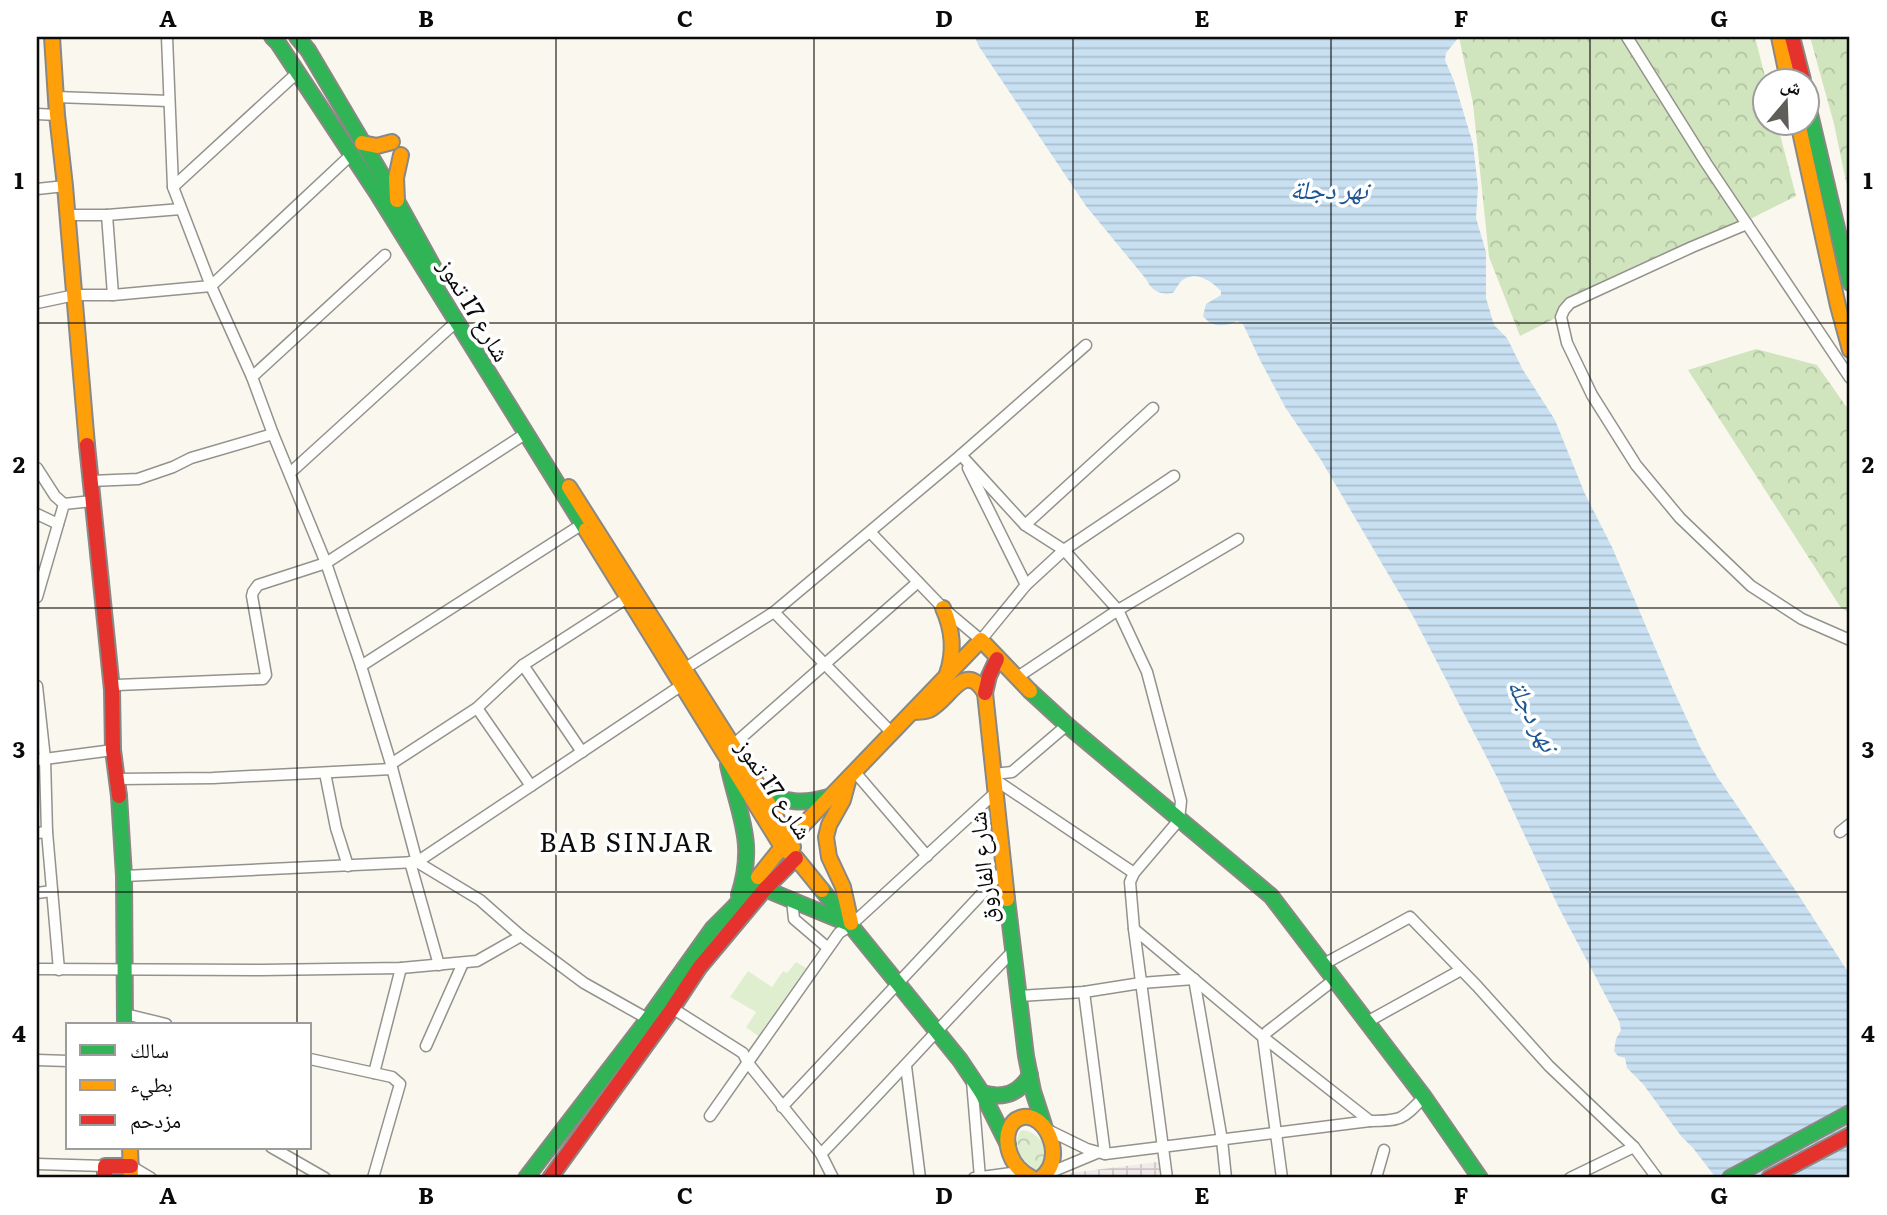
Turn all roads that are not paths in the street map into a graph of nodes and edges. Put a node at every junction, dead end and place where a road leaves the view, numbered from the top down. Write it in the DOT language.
graph roads {
  1 [pos="52,37"];
  2 [pos="167,37"];
  3 [pos="272,37"];
  4 [pos="298,37"];
  5 [pos="1627,37"];
  6 [pos="1779,37"];
  7 [pos="1792,37"];
  8 [pos="1785,66"];
  9 [pos="1799,66"];
  10 [pos="298,73"];
  11 [pos="56,97"];
  12 [pos="169,101"];
  13 [pos="37,114"];
  14 [pos="57,115"];
  15 [pos="1801,136"];
  16 [pos="1816,136"];
  17 [pos="392,142"];
  18 [pos="357,149"];
  19 [pos="401,155"];
  20 [pos="65,186"];
  21 [pos="173,187"];
  22 [pos="37,189"];
  23 [pos="397,201"];
  24 [pos="181,209"];
  25 [pos="67,215"];
  26 [pos="107,215"];
  27 [pos="1747,224"];
  28 [pos="1840,242"];
  29 [pos="1824,244"];
  30 [pos="385,255"];
  31 [pos="1850,283"];
  32 [pos="211,286"];
  33 [pos="75,295"];
  34 [pos="113,295"];
  35 [pos="37,303"];
  36 [pos="456,321"];
  37 [pos="1086,345"];
  38 [pos="1850,351"];
  39 [pos="251,377"];
  40 [pos="1850,378"];
  41 [pos="1153,408"];
  42 [pos="273,434"];
  43 [pos="525,434"];
  44 [pos="961,455"];
  45 [pos="37,470"];
  46 [pos="290,473"];
  47 [pos="1174,476"];
  48 [pos="91,481"];
  49 [pos="92,501"];
  50 [pos="64,504"];
  51 [pos="37,514"];
  52 [pos="58,524"];
  53 [pos="581,524"];
  54 [pos="1025,525"];
  55 [pos="870,532"];
  56 [pos="1238,539"];
  57 [pos="1064,550"];
  58 [pos="326,563"];
  59 [pos="40,572"];
  60 [pos="918,582"];
  61 [pos="1026,584"];
  62 [pos="37,597"];
  63 [pos="627,598"];
  64 [pos="943,608"];
  65 [pos="1118,610"];
  66 [pos="774,612"];
  67 [pos="981,640"];
  68 [pos="1850,640"];
  69 [pos="997,659"];
  70 [pos="824,663"];
  71 [pos="523,665"];
  72 [pos="361,666"];
  73 [pos="684,669"];
  74 [pos="946,677"];
  75 [pos="1016,678"];
  76 [pos="682,685"];
  77 [pos="37,687"];
  78 [pos="112,690"];
  79 [pos="985,694"];
  80 [pos="477,708"];
  81 [pos="912,712"];
  82 [pos="1067,725"];
  83 [pos="892,733"];
  84 [pos="729,749"];
  85 [pos="113,751"];
  86 [pos="582,752"];
  87 [pos="41,759"];
  88 [pos="391,766"];
  89 [pos="325,772"];
  90 [pos="852,774"];
  91 [pos="118,779"];
  92 [pos="756,782"];
  93 [pos="994,782"];
  94 [pos="531,786"];
  95 [pos="830,797"];
  96 [pos="1179,820"];
  97 [pos="1850,824"];
  98 [pos="42,832"];
  99 [pos="1840,832"];
  100 [pos="786,844"];
  101 [pos="927,856"];
  102 [pos="796,859"];
  103 [pos="413,862"];
  104 [pos="348,866"];
  105 [pos="1005,869"];
  106 [pos="1134,873"];
  107 [pos="124,876"];
  108 [pos="765,889"];
  109 [pos="52,891"];
  110 [pos="37,893"];
  111 [pos="792,900"];
  112 [pos="735,906"];
  113 [pos="851,925"];
  114 [pos="1134,929"];
  115 [pos="521,936"];
  116 [pos="828,948"];
  117 [pos="1013,951"];
  118 [pos="463,963"];
  119 [pos="1324,964"];
  120 [pos="439,965"];
  121 [pos="401,968"];
  122 [pos="37,969"];
  123 [pos="59,970"];
  124 [pos="1461,970"];
  125 [pos="124,971"];
  126 [pos="1194,979"];
  127 [pos="1335,979"];
  128 [pos="898,982"];
  129 [pos="1141,983"];
  130 [pos="1084,992"];
  131 [pos="1019,996"];
  132 [pos="672,1009"];
  133 [pos="125,1019"];
  134 [pos="648,1019"];
  135 [pos="1367,1022"];
  136 [pos="158,1023"];
  137 [pos="937,1029"];
  138 [pos="1263,1037"];
  139 [pos="426,1046"];
  140 [pos="312,1059"];
  141 [pos="37,1060"];
  142 [pos="66,1061"];
  143 [pos="748,1063"];
  144 [pos="906,1066"];
  145 [pos="374,1073"];
  146 [pos="1030,1075"];
  147 [pos="971,1076"];
  148 [pos="982,1093"];
  149 [pos="1424,1097"];
  150 [pos="782,1107"];
  151 [pos="1850,1113"];
  152 [pos="710,1116"];
  153 [pos="1370,1121"];
  154 [pos="1045,1127"];
  155 [pos="1276,1133"];
  156 [pos="1850,1135"];
  157 [pos="1222,1140"];
  158 [pos="1008,1145"];
  159 [pos="1634,1147"];
  160 [pos="130,1148"];
  161 [pos="273,1148"];
  162 [pos="1163,1148"];
  163 [pos="1384,1150"];
  164 [pos="1101,1153"];
  165 [pos="821,1154"];
  166 [pos="37,1164"];
  167 [pos="105,1172"];
  168 [pos="131,1172"];
  169 [pos="1024,1175"];
  170 [pos="1047,1176"];
  171 [pos="1378,1177"];
  172 [pos="151,1178"];
  173 [pos="325,1178"];
  174 [pos="373,1178"];
  175 [pos="526,1178"];
  176 [pos="550,1178"];
  177 [pos="833,1178"];
  178 [pos="920,1178"];
  179 [pos="974,1178"];
  180 [pos="980,1178"];
  181 [pos="1167,1178"];
  182 [pos="1226,1178"];
  183 [pos="1282,1178"];
  184 [pos="1480,1178"];
  185 [pos="1570,1178"];
  186 [pos="1657,1178"];
  187 [pos="1730,1178"];
  188 [pos="1769,1178"];
  1 -- 11 [label="main road"];
  2 -- 12 [label="street"];
  3 -- 10 [label="main road, شارع 17 تموز"];
  4 -- 18 [label="main road, شارع 17 تموز"];
  5 -- 27 [label="street"];
  6 -- 8 [label="main road"];
  7 -- 9 [label="main road"];
  10 -- 18 [label="main road, شارع 17 تموز"];
  10 -- 21 [label="street"];
  11 -- 12 [label="street"];
  11 -- 14 [label="main road"];
  12 -- 21 [label="street"];
  13 -- 14 [label="street"];
  14 -- 20 [label="main road"];
  15 -- 29 [label="main road"];
  16 -- 28 [label="main road"];
  17 -- 18 [label="main road"];
  18 -- 23 [label="main road, شارع 17 تموز"];
  18 -- 32 [label="street"];
  18 -- 36 [label="main road, شارع 17 تموز"];
  19 -- 23 [label="main road"];
  20 -- 22 [label="street"];
  20 -- 25 [label="main road"];
  21 -- 24 [label="street"];
  23 -- 73 [label="main road, شارع 17 تموز"];
  24 -- 26 [label="street"];
  24 -- 32 [label="street"];
  25 -- 26 [label="street"];
  25 -- 33 [label="main road"];
  26 -- 34 [label="street"];
  27 -- 40 [label="street"];
  27 -- 68 [label="street"];
  28 -- 29 [label="main road"];
  28 -- 31 [label="main road"];
  29 -- 38 [label="main road"];
  30 -- 39 [label="street"];
  32 -- 34 [label="street"];
  32 -- 39 [label="street"];
  33 -- 34 [label="street"];
  33 -- 35 [label="street"];
  33 -- 48 [label="main road"];
  36 -- 43 [label="main road, شارع 17 تموز"];
  36 -- 46 [label="street"];
  37 -- 44 [label="street"];
  39 -- 42 [label="street"];
  41 -- 54 [label="street"];
  42 -- 46 [label="street"];
  42 -- 48 [label="street"];
  43 -- 53 [label="main road, شارع 17 تموز"];
  43 -- 58 [label="street"];
  44 -- 54 [label="street"];
  44 -- 55 [label="street"];
  44 -- 61 [label="street"];
  45 -- 50 [label="street"];
  46 -- 58 [label="street"];
  47 -- 57 [label="street"];
  48 -- 49 [label="main road"];
  49 -- 50 [label="street"];
  49 -- 78 [label="main road"];
  50 -- 52 [label="street"];
  51 -- 52 [label="street"];
  52 -- 59 [label="street"];
  53 -- 63 [label="main road, شارع 17 تموز"];
  53 -- 72 [label="street"];
  54 -- 57 [label="street"];
  55 -- 60 [label="street"];
  55 -- 66 [label="street"];
  56 -- 65 [label="street"];
  57 -- 61 [label="street"];
  57 -- 65 [label="street"];
  58 -- 72 [label="street"];
  58 -- 78 [label="street"];
  59 -- 62 [label="street"];
  60 -- 64 [label="street"];
  60 -- 70 [label="street"];
  61 -- 67 [label="street"];
  63 -- 71 [label="street"];
  63 -- 76 [label="main road, شارع 17 تموز"];
  64 -- 67 [label="street"];
  64 -- 74 [label="main road"];
  65 -- 75 [label="street"];
  65 -- 96 [label="street"];
  66 -- 70 [label="street"];
  66 -- 73 [label="street"];
  67 -- 69 [label="main road"];
  67 -- 74 [label="main road"];
  69 -- 75 [label="main road"];
  69 -- 79 [label="main road"];
  70 -- 83 [label="street"];
  70 -- 84 [label="street"];
  71 -- 80 [label="street"];
  71 -- 86 [label="street"];
  72 -- 88 [label="street"];
  73 -- 84 [label="main road, شارع 17 تموز"];
  74 -- 81 [label="main road"];
  75 -- 82 [label="main road"];
  76 -- 84 [label="main road, شارع 17 تموز"];
  76 -- 86 [label="street"];
  77 -- 87 [label="street"];
  78 -- 85 [label="main road"];
  79 -- 81 [label="main road"];
  79 -- 93 [label="main road, شارع الفاروق"];
  80 -- 88 [label="street"];
  80 -- 94 [label="street"];
  81 -- 83 [label="main road"];
  82 -- 93 [label="street"];
  82 -- 96 [label="main road"];
  83 -- 90 [label="main road"];
  84 -- 92 [label="main road, شارع 17 تموز"];
  84 -- 100 [label="main road, شارع 17 تموز"];
  84 -- 112 [label="main road"];
  85 -- 87 [label="street"];
  85 -- 91 [label="main road"];
  86 -- 94 [label="street"];
  87 -- 98 [label="street"];
  88 -- 89 [label="street"];
  88 -- 103 [label="street"];
  89 -- 91 [label="street"];
  89 -- 104 [label="street"];
  90 -- 95 [label="main road"];
  90 -- 101 [label="street"];
  90 -- 113 [label="main road"];
  91 -- 107 [label="main road"];
  92 -- 95 [label="main road"];
  92 -- 100 [label="main road, شارع 17 تموز"];
  93 -- 101 [label="street"];
  93 -- 105 [label="main road, شارع الفاروق"];
  93 -- 106 [label="street"];
  94 -- 103 [label="street"];
  95 -- 100 [label="main road"];
  96 -- 106 [label="street"];
  96 -- 119 [label="main road"];
  97 -- 99 [label="street"];
  98 -- 109 [label="street"];
  100 -- 102 [label="main road, شارع 17 تموز"];
  100 -- 112 [label="main road"];
  101 -- 113 [label="street"];
  102 -- 108 [label="main road"];
  102 -- 113 [label="main road"];
  103 -- 104 [label="street"];
  103 -- 115 [label="street"];
  103 -- 120 [label="street"];
  104 -- 107 [label="street"];
  105 -- 117 [label="main road, شارع الفاروق"];
  105 -- 128 [label="street"];
  106 -- 114 [label="street"];
  107 -- 125 [label="main road"];
  108 -- 111 [label="main road"];
  108 -- 132 [label="main road"];
  109 -- 110 [label="street"];
  109 -- 123 [label="street"];
  111 -- 113 [label="main road"];
  111 -- 116 [label="street"];
  112 -- 134 [label="main road"];
  113 -- 116 [label="street"];
  113 -- 128 [label="main road"];
  114 -- 126 [label="street"];
  114 -- 129 [label="street"];
  115 -- 118 [label="street"];
  115 -- 134 [label="street"];
  116 -- 143 [label="street"];
  117 -- 131 [label="main road, شارع الفاروق"];
  117 -- 137 [label="street"];
  118 -- 120 [label="street"];
  118 -- 139 [label="street"];
  119 -- 124 [label="street"];
  119 -- 127 [label="main road"];
  120 -- 121 [label="street"];
  121 -- 125 [label="street"];
  121 -- 145 [label="street"];
  122 -- 123 [label="street"];
  123 -- 125 [label="street"];
  124 -- 135 [label="street"];
  124 -- 159 [label="street"];
  125 -- 133 [label="main road"];
  126 -- 129 [label="street"];
  126 -- 138 [label="street"];
  126 -- 157 [label="street"];
  127 -- 135 [label="main road"];
  127 -- 138 [label="street"];
  128 -- 137 [label="main road"];
  128 -- 150 [label="street"];
  129 -- 130 [label="street"];
  129 -- 162 [label="street"];
  130 -- 131 [label="street"];
  130 -- 164 [label="street"];
  131 -- 146 [label="main road, شارع الفاروق"];
  132 -- 143 [label="street"];
  132 -- 176 [label="main road"];
  133 -- 136 [label="street"];
  134 -- 175 [label="main road"];
  135 -- 149 [label="main road"];
  137 -- 144 [label="street"];
  137 -- 147 [label="main road"];
  138 -- 153 [label="street"];
  138 -- 155 [label="street"];
  140 -- 145 [label="street"];
  141 -- 142 [label="street"];
  143 -- 150 [label="street"];
  143 -- 152 [label="street"];
  144 -- 165 [label="street"];
  144 -- 178 [label="street"];
  145 -- 174 [label="street"];
  146 -- 148 [label="main road"];
  146 -- 154 [label="main road, شارع الفاروق"];
  147 -- 148 [label="main road"];
  147 -- 180 [label="street"];
  148 -- 158 [label="main road"];
  149 -- 153 [label="street"];
  149 -- 184 [label="main road"];
  150 -- 165 [label="street"];
  151 -- 187 [label="main road"];
  153 -- 155 [label="street"];
  154 -- 158 [label="main road"];
  154 -- 164 [label="street"];
  154 -- 170 [label="main road, شارع الفاروق"];
  155 -- 157 [label="street"];
  155 -- 183 [label="street"];
  156 -- 188 [label="main road"];
  157 -- 162 [label="street"];
  157 -- 182 [label="street"];
  158 -- 169 [label="main road"];
  159 -- 185 [label="street"];
  159 -- 186 [label="street"];
  160 -- 168 [label="main road"];
  161 -- 173 [label="street"];
  162 -- 164 [label="street"];
  162 -- 181 [label="street"];
  163 -- 171 [label="street"];
  164 -- 170 [label="street"];
  165 -- 177 [label="street"];
  166 -- 167 [label="street"];
  167 -- 168 [label="main road"];
  168 -- 172 [label="street"];
  169 -- 180 [label="street"];
  179 -- 180 [label="street"];
}
